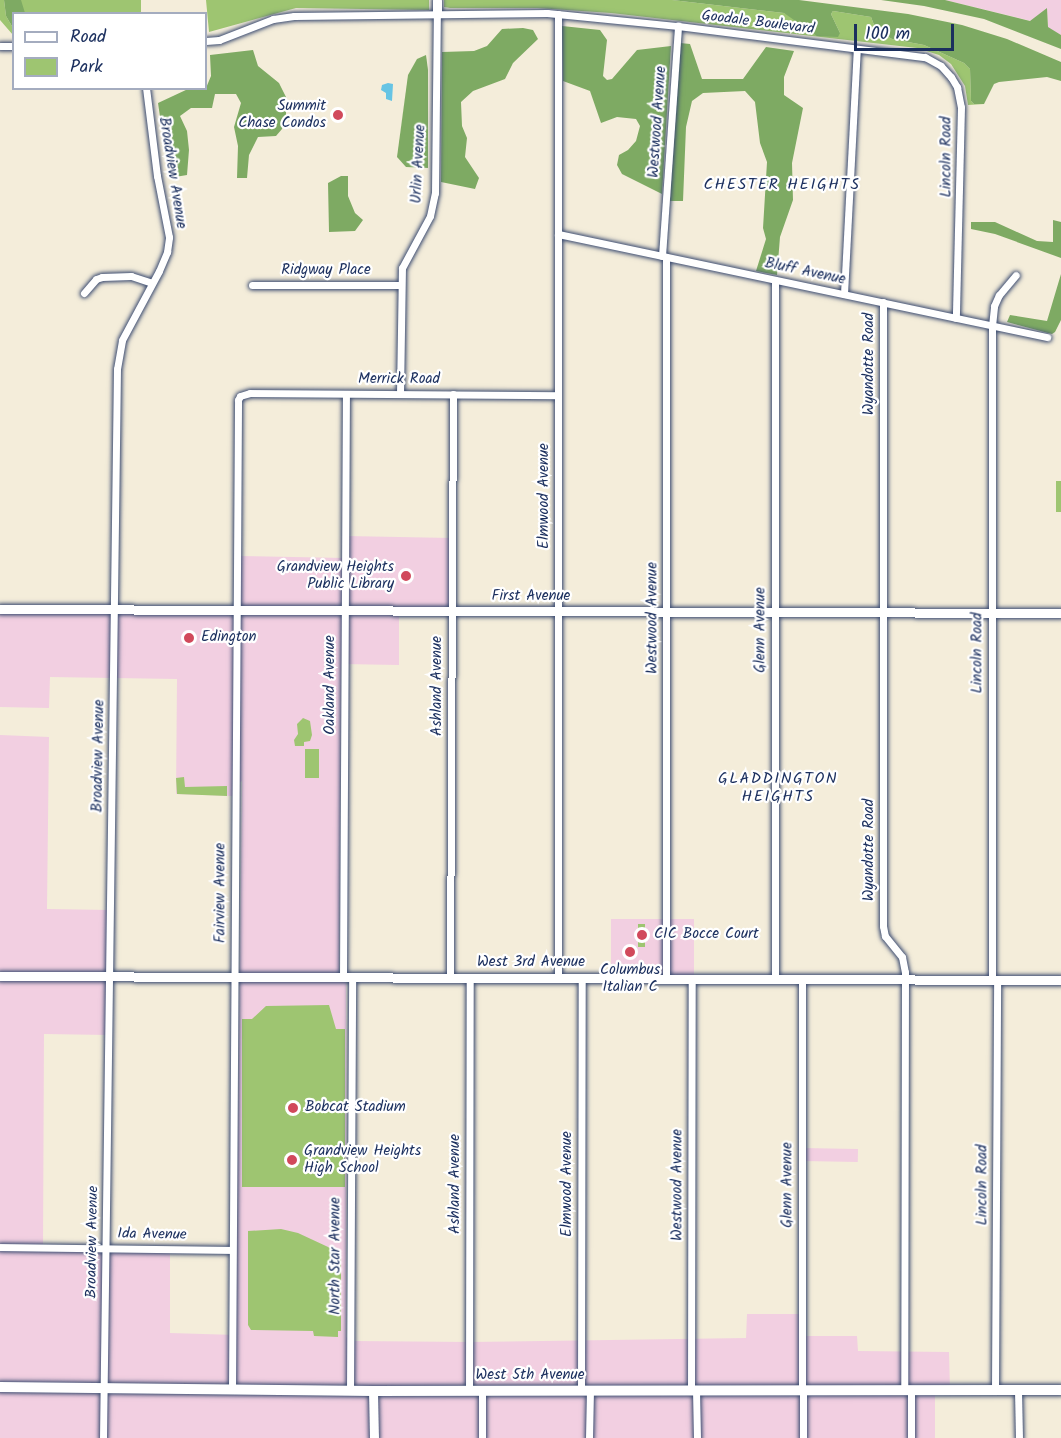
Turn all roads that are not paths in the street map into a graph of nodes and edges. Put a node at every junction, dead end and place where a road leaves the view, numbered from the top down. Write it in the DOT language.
graph roads {
  1 [pos="437,0"];
  2 [pos="437,14"];
  3 [pos="558,14"];
  4 [pos="678,26"];
  5 [pos="207,41"];
  6 [pos="857,49"];
  7 [pos="947,72"];
  8 [pos="146,90"];
  9 [pos="558,234"];
  10 [pos="664,257"];
  11 [pos="1016,275"];
  12 [pos="775,280"];
  13 [pos="152,283"];
  14 [pos="252,285"];
  15 [pos="400,285"];
  16 [pos="84,293"];
  17 [pos="844,294"];
  18 [pos="883,302"];
  19 [pos="956,318"];
  20 [pos="992,326"];
  21 [pos="1047,337"];
  22 [pos="346,394"];
  23 [pos="400,394"];
  24 [pos="453,394"];
  25 [pos="558,395"];
  26 [pos="240,396"];
  27 [pos="0,609"];
  28 [pos="114,610"];
  29 [pos="236,610"];
  30 [pos="345,611"];
  31 [pos="452,611"];
  32 [pos="558,612"];
  33 [pos="666,612"];
  34 [pos="775,613"];
  35 [pos="883,613"];
  36 [pos="992,613"];
  37 [pos="1061,613"];
  38 [pos="0,975"];
  39 [pos="110,976"];
  40 [pos="234,977"];
  41 [pos="348,977"];
  42 [pos="450,978"];
  43 [pos="470,978"];
  44 [pos="558,978"];
  45 [pos="582,978"];
  46 [pos="666,978"];
  47 [pos="692,979"];
  48 [pos="775,979"];
  49 [pos="802,979"];
  50 [pos="905,980"];
  51 [pos="994,980"];
  52 [pos="1061,980"];
  53 [pos="0,1247"];
  54 [pos="107,1248"];
  55 [pos="232,1250"];
  56 [pos="0,1386"];
  57 [pos="105,1388"];
  58 [pos="232,1389"];
  59 [pos="694,1390"];
  60 [pos="908,1390"];
  61 [pos="995,1390"];
  62 [pos="1018,1390"];
  63 [pos="1061,1390"];
  64 [pos="350,1391"];
  65 [pos="373,1391"];
  66 [pos="469,1391"];
  67 [pos="482,1391"];
  68 [pos="585,1391"];
  69 [pos="802,1391"];
  70 [pos="103,1438"];
  71 [pos="374,1438"];
  72 [pos="482,1438"];
  73 [pos="590,1438"];
  74 [pos="697,1438"];
  75 [pos="803,1438"];
  76 [pos="911,1438"];
  77 [pos="1018,1438"];
  1 -- 2 [label="street, Urlin Avenue"];
  2 -- 3 [label="street, Goodale Boulevard"];
  2 -- 5 [label="street, Goodale Boulevard"];
  2 -- 15 [label="street, Urlin Avenue"];
  3 -- 4 [label="street, Goodale Boulevard"];
  3 -- 9 [label="street, Elmwood Avenue"];
  4 -- 6 [label="street, Goodale Boulevard"];
  4 -- 10 [label="street, Westwood Avenue"];
  6 -- 7 [label="street, Goodale Boulevard"];
  6 -- 17 [label="street"];
  7 -- 19 [label="street, Lincoln Road"];
  8 -- 13 [label="street, Broadview Avenue"];
  9 -- 10 [label="street, Bluff Avenue"];
  9 -- 25 [label="street, Elmwood Avenue"];
  10 -- 12 [label="street, Bluff Avenue"];
  10 -- 33 [label="street, Westwood Avenue"];
  11 -- 20 [label="street, Lincoln Road"];
  12 -- 17 [label="street, Bluff Avenue"];
  12 -- 34 [label="street, Glenn Avenue"];
  13 -- 16 [label="street"];
  13 -- 28 [label="street, Broadview Avenue"];
  14 -- 15 [label="street, Ridgway Place"];
  15 -- 23 [label="street, Urlin Avenue"];
  17 -- 18 [label="street, Bluff Avenue"];
  18 -- 19 [label="street, Bluff Avenue"];
  18 -- 35 [label="street, Wyandotte Road"];
  19 -- 20 [label="street, Bluff Avenue"];
  20 -- 21 [label="street, Bluff Avenue"];
  20 -- 36 [label="street, Lincoln Road"];
  22 -- 23 [label="street, Merrick Road"];
  22 -- 26 [label="street, Merrick Road"];
  22 -- 30 [label="street, Oakland Avenue"];
  23 -- 24 [label="street, Merrick Road"];
  24 -- 25 [label="street, Merrick Road"];
  24 -- 31 [label="street, Ashland Avenue"];
  25 -- 32 [label="street, Elmwood Avenue"];
  26 -- 29 [label="street, Fairview Avenue"];
  27 -- 28 [label="street, First Avenue"];
  28 -- 29 [label="street, First Avenue"];
  28 -- 39 [label="street, Broadview Avenue"];
  29 -- 30 [label="street, First Avenue"];
  29 -- 40 [label="street, Fairview Avenue"];
  30 -- 31 [label="street, First Avenue"];
  30 -- 41 [label="street, Oakland Avenue"];
  31 -- 32 [label="street, First Avenue"];
  31 -- 42 [label="street, Ashland Avenue"];
  32 -- 33 [label="street, First Avenue"];
  32 -- 44 [label="street, Elmwood Avenue"];
  33 -- 34 [label="street, First Avenue"];
  33 -- 46 [label="street, Westwood Avenue"];
  34 -- 35 [label="street, First Avenue"];
  34 -- 48 [label="street, Glenn Avenue"];
  35 -- 36 [label="street, First Avenue"];
  35 -- 50 [label="street, Wyandotte Road"];
  36 -- 37 [label="street, First Avenue"];
  36 -- 51 [label="street, Lincoln Road"];
  38 -- 39 [label="street, West 3rd Avenue"];
  39 -- 40 [label="street, West 3rd Avenue"];
  39 -- 54 [label="street, Broadview Avenue"];
  40 -- 41 [label="street, West 3rd Avenue"];
  40 -- 55 [label="street, Fairview Avenue"];
  41 -- 42 [label="street, West 3rd Avenue"];
  41 -- 64 [label="street, North Star Avenue"];
  42 -- 43 [label="street, West 3rd Avenue"];
  43 -- 44 [label="street, West 3rd Avenue"];
  43 -- 66 [label="street, Ashland Avenue"];
  44 -- 45 [label="street, West 3rd Avenue"];
  45 -- 46 [label="street, West 3rd Avenue"];
  45 -- 68 [label="street, Elmwood Avenue"];
  46 -- 47 [label="street, West 3rd Avenue"];
  47 -- 48 [label="street, West 3rd Avenue"];
  47 -- 59 [label="street, Westwood Avenue"];
  48 -- 49 [label="street, West 3rd Avenue"];
  49 -- 50 [label="street, West 3rd Avenue"];
  49 -- 69 [label="street, Glenn Avenue"];
  50 -- 51 [label="street, West 3rd Avenue"];
  50 -- 60 [label="street, Wyandotte Road"];
  51 -- 52 [label="street, West 3rd Avenue"];
  51 -- 61 [label="street, Lincoln Road"];
  53 -- 54 [label="street, Ida Avenue"];
  54 -- 55 [label="street, Ida Avenue"];
  54 -- 57 [label="street, Broadview Avenue"];
  55 -- 58 [label="street, Fairview Avenue"];
  56 -- 57 [label="main road, West 5th Avenue"];
  57 -- 58 [label="main road, West 5th Avenue"];
  57 -- 70 [label="street, Broadview Avenue"];
  58 -- 64 [label="main road, West 5th Avenue"];
  59 -- 68 [label="main road, West 5th Avenue"];
  59 -- 69 [label="main road, West 5th Avenue"];
  59 -- 74 [label="street, Westwood Avenue"];
  60 -- 61 [label="main road, West 5th Avenue"];
  60 -- 69 [label="main road, West 5th Avenue"];
  60 -- 76 [label="street, Wyandotte Road"];
  61 -- 62 [label="main road, West 5th Avenue"];
  62 -- 63 [label="main road, West 5th Avenue"];
  62 -- 77 [label="street"];
  64 -- 65 [label="main road, West 5th Avenue"];
  65 -- 66 [label="main road, West 5th Avenue"];
  65 -- 71 [label="street"];
  66 -- 67 [label="main road, West 5th Avenue"];
  67 -- 68 [label="main road, West 5th Avenue"];
  67 -- 72 [label="street"];
  68 -- 73 [label="street, Elmwood Avenue"];
  69 -- 75 [label="street, Glenn Avenue"];
}
